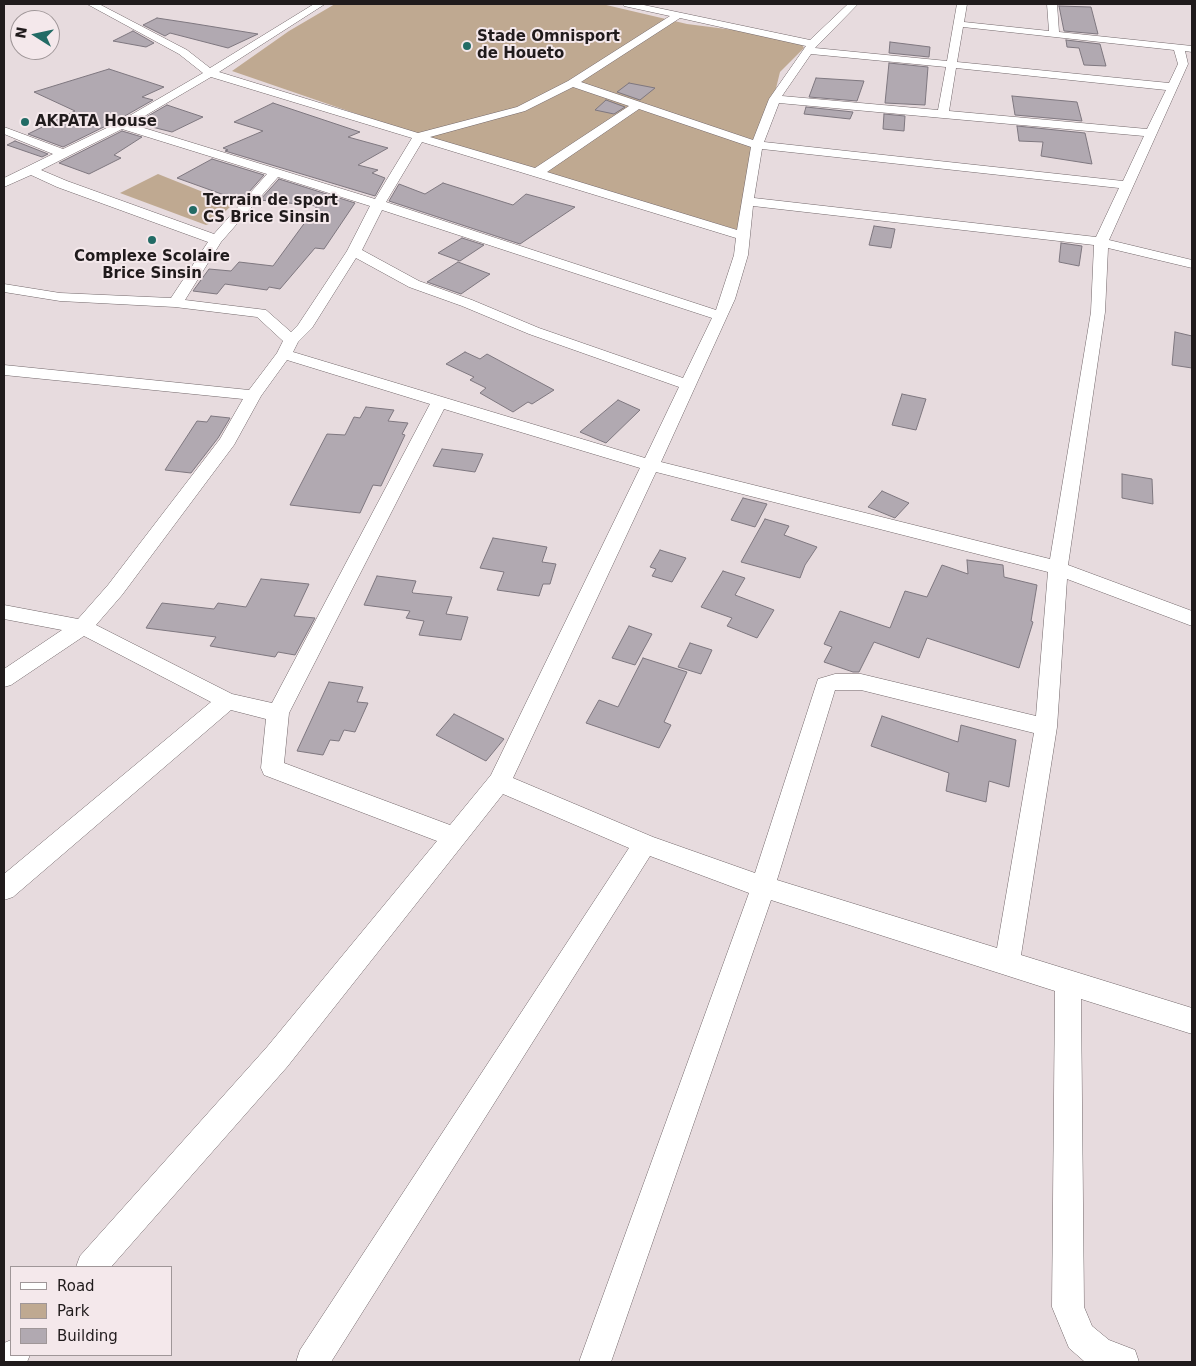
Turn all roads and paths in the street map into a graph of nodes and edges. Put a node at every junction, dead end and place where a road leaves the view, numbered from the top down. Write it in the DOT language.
graph roads {
  1 [pos="92,4"];
  2 [pos="627,4"];
  3 [pos="853,4"];
  4 [pos="962,4"];
  5 [pos="1052,4"];
  6 [pos="300,5"];
  7 [pos="317,6"];
  8 [pos="668,8"];
  9 [pos="679,15"];
  10 [pos="959,24"];
  11 [pos="1054,34"];
  12 [pos="778,37"];
  13 [pos="815,41"];
  14 [pos="1178,47"];
  15 [pos="1192,49"];
  16 [pos="952,64"];
  17 [pos="1187,65"];
  18 [pos="210,73"];
  19 [pos="572,83"];
  20 [pos="1172,87"];
  21 [pos="775,100"];
  22 [pos="638,105"];
  23 [pos="943,115"];
  24 [pos="121,125"];
  25 [pos="4,130"];
  26 [pos="1151,133"];
  27 [pos="418,136"];
  28 [pos="757,145"];
  29 [pos="62,153"];
  30 [pos="29,169"];
  31 [pos="276,172"];
  32 [pos="537,173"];
  33 [pos="4,183"];
  34 [pos="1127,185"];
  35 [pos="747,202"];
  36 [pos="378,204"];
  37 [pos="743,236"];
  38 [pos="216,240"];
  39 [pos="1101,242"];
  40 [pos="354,251"];
  41 [pos="1192,264"];
  42 [pos="4,288"];
  43 [pos="175,303"];
  44 [pos="720,316"];
  45 [pos="288,347"];
  46 [pos="4,370"];
  47 [pos="687,385"];
  48 [pos="253,395"];
  49 [pos="440,401"];
  50 [pos="649,465"];
  51 [pos="1058,568"];
  52 [pos="4,612"];
  53 [pos="1192,619"];
  54 [pos="83,627"];
  55 [pos="4,679"];
  56 [pos="227,701"];
  57 [pos="278,713"];
  58 [pos="1046,728"];
  59 [pos="498,782"];
  60 [pos="455,838"];
  61 [pos="645,844"];
  62 [pos="763,888"];
  63 [pos="4,890"];
  64 [pos="1007,963"];
  65 [pos="1068,982"];
  66 [pos="1192,1021"];
  67 [pos="92,1266"];
  68 [pos="312,1362"];
  69 [pos="595,1362"];
  70 [pos="1123,1362"];
  1 -- 18 [label="street"];
  2 -- 8 [label="street"];
  3 -- 13 [label="street"];
  4 -- 10 [label="street"];
  5 -- 11 [label="street"];
  6 -- 7 [label="street"];
  7 -- 18 [label="street"];
  8 -- 9 [label="street"];
  9 -- 12 [label="street"];
  9 -- 19 [label="street"];
  10 -- 11 [label="street"];
  10 -- 16 [label="street"];
  11 -- 14 [label="street"];
  12 -- 13 [label="street"];
  12 -- 13 [label="street"];
  13 -- 16 [label="street"];
  13 -- 21 [label="street"];
  14 -- 15 [label="street"];
  14 -- 17 [label="street"];
  16 -- 20 [label="street"];
  16 -- 23 [label="street"];
  17 -- 20 [label="street"];
  18 -- 24 [label="street"];
  18 -- 27 [label="street"];
  19 -- 22 [label="street"];
  19 -- 27 [label="street"];
  20 -- 26 [label="street"];
  21 -- 23 [label="street"];
  21 -- 28 [label="street"];
  22 -- 28 [label="street"];
  22 -- 32 [label="street"];
  23 -- 26 [label="street"];
  24 -- 29 [label="street"];
  24 -- 31 [label="street"];
  25 -- 29 [label="street"];
  26 -- 34 [label="street"];
  27 -- 32 [label="street"];
  27 -- 36 [label="street"];
  28 -- 34 [label="street"];
  28 -- 35 [label="street"];
  29 -- 30 [label="street"];
  30 -- 33 [label="street"];
  30 -- 38 [label="street"];
  31 -- 36 [label="street"];
  31 -- 38 [label="street"];
  32 -- 37 [label="street"];
  34 -- 39 [label="street"];
  35 -- 37 [label="street"];
  35 -- 39 [label="street"];
  36 -- 40 [label="street"];
  36 -- 44 [label="street"];
  37 -- 44 [label="street"];
  38 -- 43 [label="street"];
  39 -- 41 [label="street"];
  39 -- 51 [label="street"];
  40 -- 45 [label="street"];
  40 -- 47 [label="street"];
  42 -- 43 [label="street"];
  43 -- 45 [label="street"];
  44 -- 47 [label="street"];
  45 -- 48 [label="street"];
  45 -- 49 [label="street"];
  46 -- 48 [label="street"];
  47 -- 50 [label="street"];
  48 -- 54 [label="street"];
  49 -- 50 [label="street"];
  49 -- 57 [label="street"];
  50 -- 51 [label="street"];
  50 -- 59 [label="street"];
  51 -- 53 [label="street"];
  51 -- 58 [label="street"];
  52 -- 54 [label="street"];
  54 -- 55 [label="street"];
  54 -- 56 [label="street"];
  56 -- 57 [label="street"];
  56 -- 63 [label="street"];
  57 -- 60 [label="street"];
  58 -- 62 [label="street"];
  58 -- 64 [label="street"];
  59 -- 60 [label="street"];
  59 -- 61 [label="street"];
  60 -- 67 [label="street"];
  61 -- 62 [label="street"];
  61 -- 68 [label="street"];
  62 -- 64 [label="street"];
  62 -- 69 [label="street"];
  64 -- 65 [label="street"];
  65 -- 66 [label="street"];
  65 -- 70 [label="street"];
}
